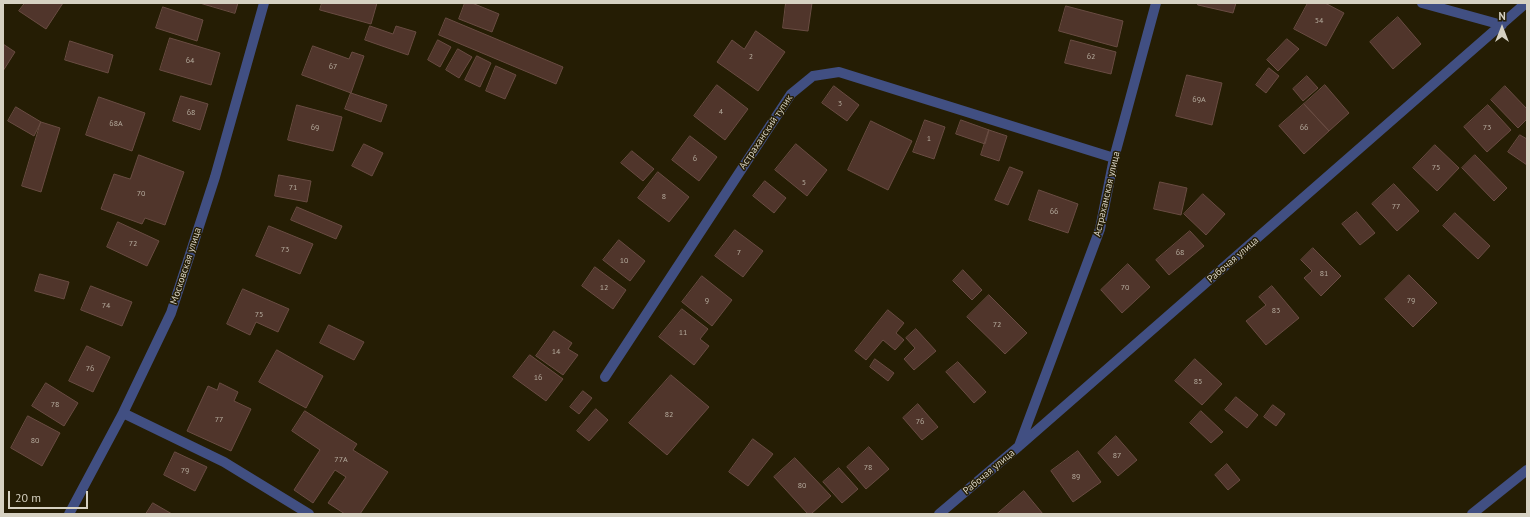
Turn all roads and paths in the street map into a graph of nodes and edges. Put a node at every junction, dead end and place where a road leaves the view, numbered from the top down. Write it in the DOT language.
graph roads {
  1 [pos="264,3"];
  2 [pos="1156,3"];
  3 [pos="1422,3"];
  4 [pos="1526,3"];
  5 [pos="1502,25"];
  6 [pos="1114,158"];
  7 [pos="605,377"];
  8 [pos="123,412"];
  9 [pos="1018,448"];
  10 [pos="1527,470"];
  11 [pos="69,514"];
  12 [pos="309,514"];
  13 [pos="939,514"];
  14 [pos="1472,514"];
  1 -- 8 [label="street, Московская улица"];
  2 -- 6 [label="street, Астраханская улица"];
  3 -- 5 [label="street"];
  4 -- 5 [label="street, Рабочая улица"];
  5 -- 9 [label="street, Рабочая улица"];
  6 -- 7 [label="street, Астраханский тупик"];
  6 -- 9 [label="street, Астраханская улица"];
  8 -- 11 [label="street, Московская улица"];
  8 -- 12 [label="street"];
  9 -- 13 [label="street, Рабочая улица"];
  10 -- 14 [label="street"];
}
